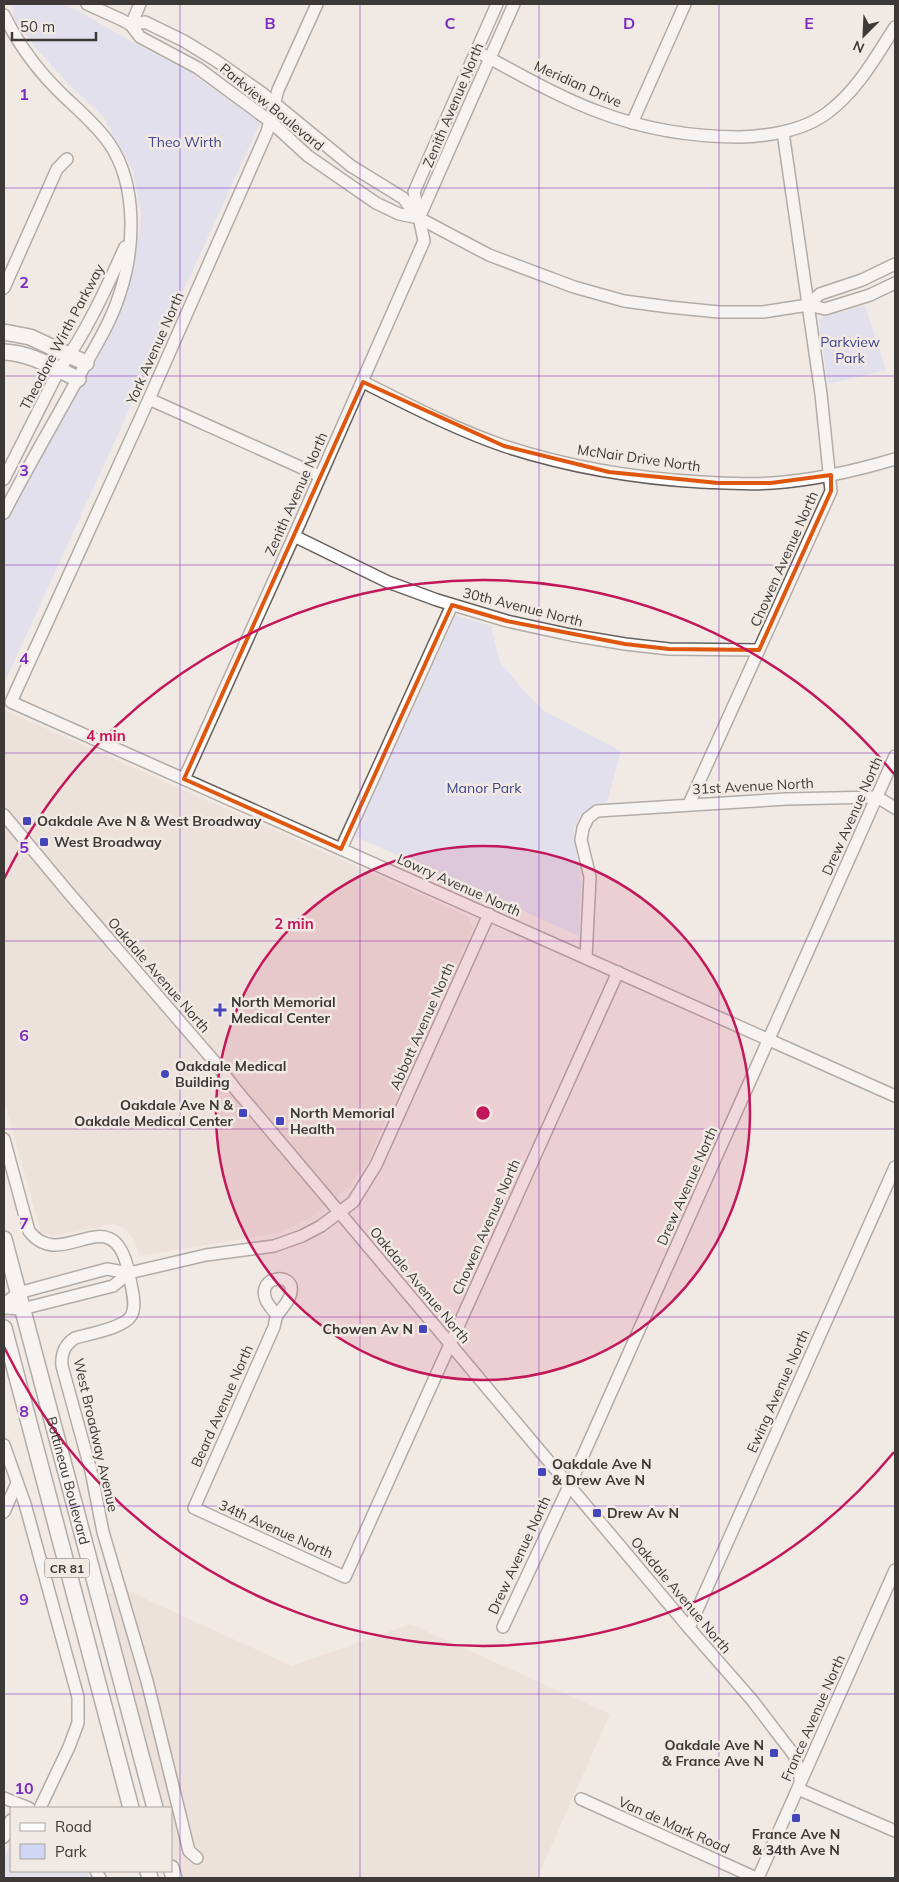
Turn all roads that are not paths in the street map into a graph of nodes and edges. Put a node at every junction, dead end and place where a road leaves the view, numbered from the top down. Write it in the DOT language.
graph roads {
  1 [pos="86,4"];
  2 [pos="140,4"];
  3 [pos="317,4"];
  4 [pos="497,4"];
  5 [pos="514,4"];
  6 [pos="685,4"];
  7 [pos="4,16"];
  8 [pos="131,25"];
  9 [pos="895,28"];
  10 [pos="476,51"];
  11 [pos="490,58"];
  12 [pos="274,104"];
  13 [pos="270,122"];
  14 [pos="632,123"];
  15 [pos="783,132"];
  16 [pos="67,159"];
  17 [pos="419,218"];
  18 [pos="131,234"];
  19 [pos="895,264"];
  20 [pos="895,283"];
  21 [pos="4,288"];
  22 [pos="808,305"];
  23 [pos="4,332"];
  24 [pos="4,352"];
  25 [pos="70,356"];
  26 [pos="86,363"];
  27 [pos="59,370"];
  28 [pos="78,379"];
  29 [pos="362,382"];
  30 [pos="149,399"];
  31 [pos="895,459"];
  32 [pos="831,475"];
  33 [pos="320,476"];
  34 [pos="4,479"];
  35 [pos="4,513"];
  36 [pos="294,536"];
  37 [pos="452,605"];
  38 [pos="760,650"];
  39 [pos="10,702"];
  40 [pos="895,756"];
  41 [pos="184,779"];
  42 [pos="877,797"];
  43 [pos="689,804"];
  44 [pos="895,808"];
  45 [pos="4,815"];
  46 [pos="341,849"];
  47 [pos="489,914"];
  48 [pos="586,958"];
  49 [pos="618,972"];
  50 [pos="769,1040"];
  51 [pos="895,1096"];
  52 [pos="4,1139"];
  53 [pos="895,1167"];
  54 [pos="340,1213"];
  55 [pos="4,1239"];
  56 [pos="129,1273"];
  57 [pos="18,1293"];
  58 [pos="4,1304"];
  59 [pos="4,1308"];
  60 [pos="22,1309"];
  61 [pos="277,1316"];
  62 [pos="4,1328"];
  63 [pos="450,1343"];
  64 [pos="4,1445"];
  65 [pos="17,1483"];
  66 [pos="569,1484"];
  67 [pos="194,1508"];
  68 [pos="4,1512"];
  69 [pos="895,1570"];
  70 [pos="346,1577"];
  71 [pos="503,1627"];
  72 [pos="689,1628"];
  73 [pos="799,1785"];
  74 [pos="4,1798"];
  75 [pos="581,1799"];
  76 [pos="17,1806"];
  77 [pos="40,1807"];
  78 [pos="131,1807"];
  79 [pos="155,1807"];
  80 [pos="10,1822"];
  81 [pos="895,1831"];
  82 [pos="4,1837"];
  83 [pos="197,1858"];
  84 [pos="757,1878"];
  1 -- 8 [label="street"];
  2 -- 8 [label="street"];
  3 -- 12 [label="street, York Avenue North"];
  4 -- 10 [label="street, Zenith Avenue North"];
  5 -- 11 [label="street, Zenith Avenue North"];
  6 -- 14 [label="street"];
  7 -- 18 [label="street, Theodore Wirth Parkway"];
  8 -- 12 [label="street, Parkview Boulevard"];
  8 -- 13 [label="street, Parkview Boulevard"];
  9 -- 15 [label="street, Meridian Drive"];
  10 -- 11 [label="street, Meridian Drive"];
  10 -- 17 [label="street, Zenith Avenue North"];
  11 -- 14 [label="street, Meridian Drive"];
  11 -- 17 [label="street, Zenith Avenue North"];
  12 -- 13 [label="street, York Avenue North"];
  12 -- 17 [label="street, Parkview Boulevard"];
  13 -- 17 [label="street, Parkview Boulevard"];
  13 -- 30 [label="street, York Avenue North"];
  14 -- 15 [label="street, Meridian Drive"];
  15 -- 22 [label="street, Chowen Avenue North"];
  16 -- 21 [label="street"];
  17 -- 22 [label="street, Parkview Boulevard"];
  17 -- 29 [label="street, Zenith Avenue North"];
  18 -- 25 [label="street, Theodore Wirth Parkway"];
  18 -- 26 [label="street, Theodore Wirth Parkway"];
  19 -- 22 [label="street, Parkview Boulevard"];
  20 -- 22 [label="street, Parkview Boulevard"];
  22 -- 32 [label="street, Chowen Avenue North"];
  23 -- 25 [label="main road"];
  24 -- 27 [label="main road"];
  25 -- 26 [label="main road"];
  25 -- 27 [label="street, Theodore Wirth Parkway"];
  26 -- 28 [label="street, Theodore Wirth Parkway"];
  27 -- 28 [label="main road"];
  27 -- 34 [label="street, Theodore Wirth Parkway"];
  28 -- 35 [label="street, Theodore Wirth Parkway"];
  29 -- 32 [label="street, McNair Drive North"];
  29 -- 33 [label="street, Zenith Avenue North"];
  30 -- 33 [label="street"];
  30 -- 39 [label="street, York Avenue North"];
  31 -- 32 [label="street, McNair Drive North"];
  32 -- 38 [label="street, Chowen Avenue North"];
  33 -- 36 [label="street, Zenith Avenue North"];
  36 -- 37 [label="street, 30th Avenue North"];
  36 -- 41 [label="street, Zenith Avenue North"];
  37 -- 38 [label="street, 30th Avenue North"];
  37 -- 46 [label="street"];
  38 -- 43 [label="street, Chowen Avenue North"];
  39 -- 41 [label="street, Lowry Avenue North"];
  40 -- 42 [label="street, Drew Avenue North"];
  41 -- 46 [label="street, Lowry Avenue North"];
  42 -- 43 [label="street, 31st Avenue North"];
  42 -- 44 [label="street"];
  42 -- 50 [label="street, Drew Avenue North"];
  43 -- 48 [label="street, 31st Avenue North"];
  45 -- 54 [label="street, Oakdale Avenue North"];
  46 -- 47 [label="street, Lowry Avenue North"];
  47 -- 48 [label="street, Lowry Avenue North"];
  47 -- 54 [label="street, Abbott Avenue North"];
  48 -- 49 [label="street, Lowry Avenue North"];
  49 -- 50 [label="street, Lowry Avenue North"];
  49 -- 63 [label="street, Chowen Avenue North"];
  50 -- 51 [label="street, Lowry Avenue North"];
  50 -- 66 [label="street, Drew Avenue North"];
  52 -- 56 [label="street, West Broadway Avenue"];
  53 -- 72 [label="street, Ewing Avenue North"];
  54 -- 56 [label="street, Abbott Avenue North"];
  54 -- 63 [label="street, Oakdale Avenue North"];
  55 -- 57 [label="main road, Bottineau Boulevard / CR 81"];
  56 -- 57 [label="street, Abbott Avenue North"];
  56 -- 60 [label="street, Abbott Avenue North"];
  56 -- 83 [label="street, West Broadway Avenue"];
  57 -- 58 [label="street, Abbott Avenue North"];
  57 -- 60 [label="main road, Bottineau Boulevard / CR 81"];
  59 -- 60 [label="street, Abbott Avenue North"];
  60 -- 79 [label="main road, Bottineau Boulevard / CR 81"];
  61 -- 67 [label="street, Beard Avenue North"];
  62 -- 78 [label="main road, Bottineau Boulevard / CR 81"];
  63 -- 66 [label="street, Oakdale Avenue North"];
  63 -- 70 [label="street, Chowen Avenue North"];
  64 -- 65 [label="street"];
  65 -- 68 [label="street"];
  65 -- 77 [label="street"];
  66 -- 71 [label="street, Drew Avenue North"];
  66 -- 72 [label="street, Oakdale Avenue North"];
  67 -- 70 [label="street, 34th Avenue North"];
  69 -- 73 [label="street, France Avenue North"];
  72 -- 73 [label="street, Oakdale Avenue North"];
  73 -- 81 [label="street"];
  73 -- 84 [label="street, France Avenue North"];
  74 -- 76 [label="street"];
  75 -- 84 [label="street, Van de Mark Road"];
  80 -- 82 [label="street"];
}
